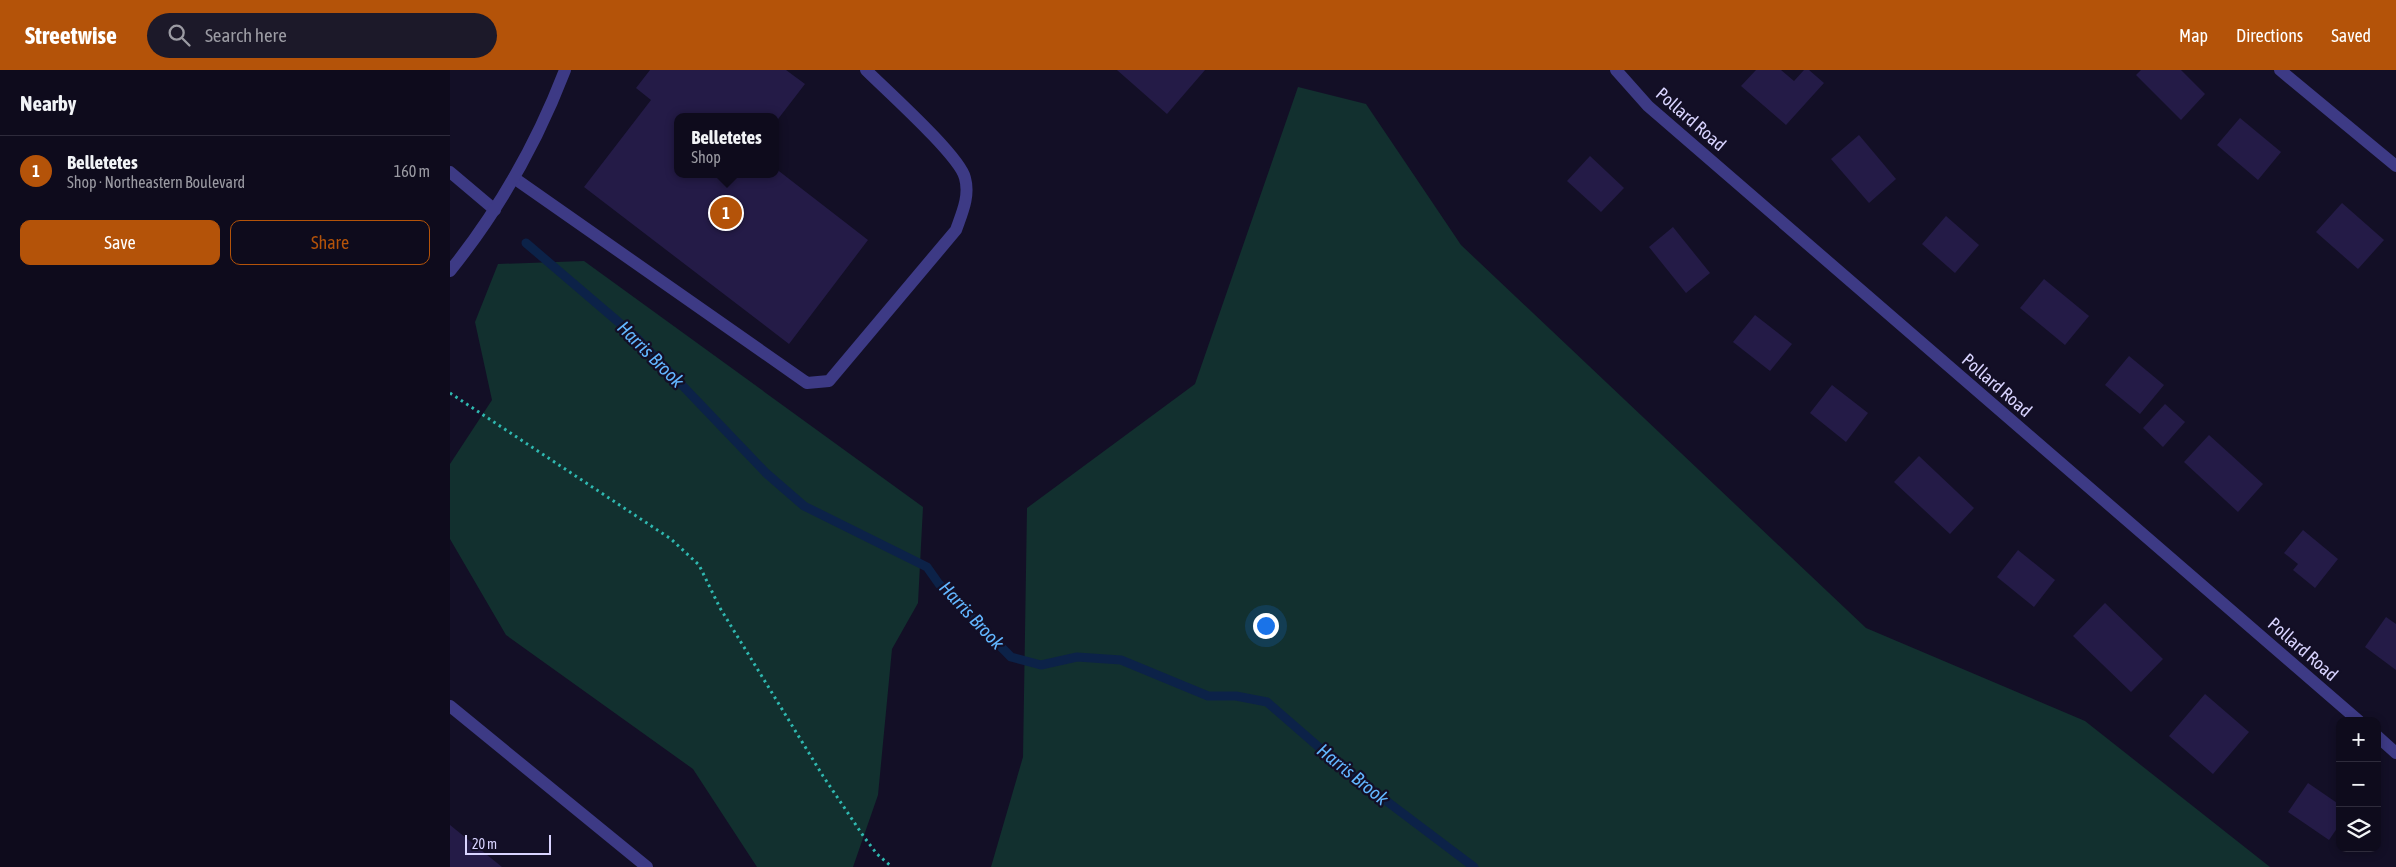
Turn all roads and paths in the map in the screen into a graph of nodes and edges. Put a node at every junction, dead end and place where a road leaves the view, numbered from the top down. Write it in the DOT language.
graph roads {
  1 [pos="565,70"];
  2 [pos="866,70"];
  3 [pos="1616,70"];
  4 [pos="2280,70"];
  5 [pos="2396,166"];
  6 [pos="450,172"];
  7 [pos="514,178"];
  8 [pos="495,210"];
  9 [pos="450,271"];
  10 [pos="450,393"];
  11 [pos="450,706"];
  12 [pos="2354,717"];
  13 [pos="2381,740"];
  14 [pos="2396,753"];
  15 [pos="648,867"];
  16 [pos="892,867"];
  1 -- 7 [label="street"];
  2 -- 7 [label="street"];
  3 -- 12 [label="street, Pollard Road"];
  4 -- 5 [label="street"];
  6 -- 8 [label="street"];
  7 -- 8 [label="street"];
  8 -- 9 [label="street"];
  10 -- 16 [label="path"];
  11 -- 15 [label="street"];
  13 -- 14 [label="street"];
}
